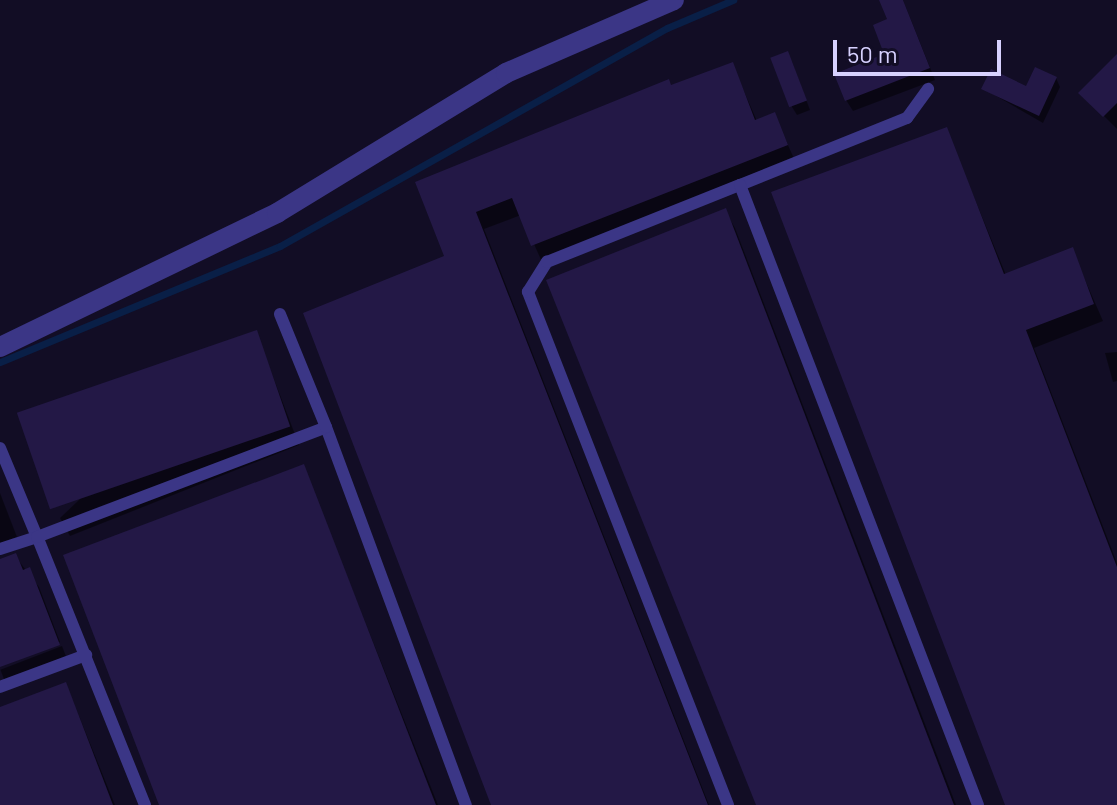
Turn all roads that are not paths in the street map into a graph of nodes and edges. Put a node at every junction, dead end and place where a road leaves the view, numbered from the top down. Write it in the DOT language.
graph roads {
  1 [pos="674,0"];
  2 [pos="928,89"];
  3 [pos="740,185"];
  4 [pos="280,314"];
  5 [pos="0,347"];
  6 [pos="326,427"];
  7 [pos="0,448"];
  8 [pos="37,537"];
  9 [pos="0,549"];
  10 [pos="86,655"];
  11 [pos="0,687"];
  12 [pos="145,805"];
  13 [pos="466,805"];
  14 [pos="728,805"];
  15 [pos="978,805"];
  1 -- 5 [label="street"];
  2 -- 3 [label="lane"];
  3 -- 14 [label="lane"];
  3 -- 15 [label="lane"];
  4 -- 6 [label="lane"];
  6 -- 8 [label="lane"];
  6 -- 13 [label="lane"];
  7 -- 8 [label="lane"];
  8 -- 9 [label="lane"];
  8 -- 10 [label="lane"];
  10 -- 11 [label="lane"];
  10 -- 12 [label="lane"];
}
